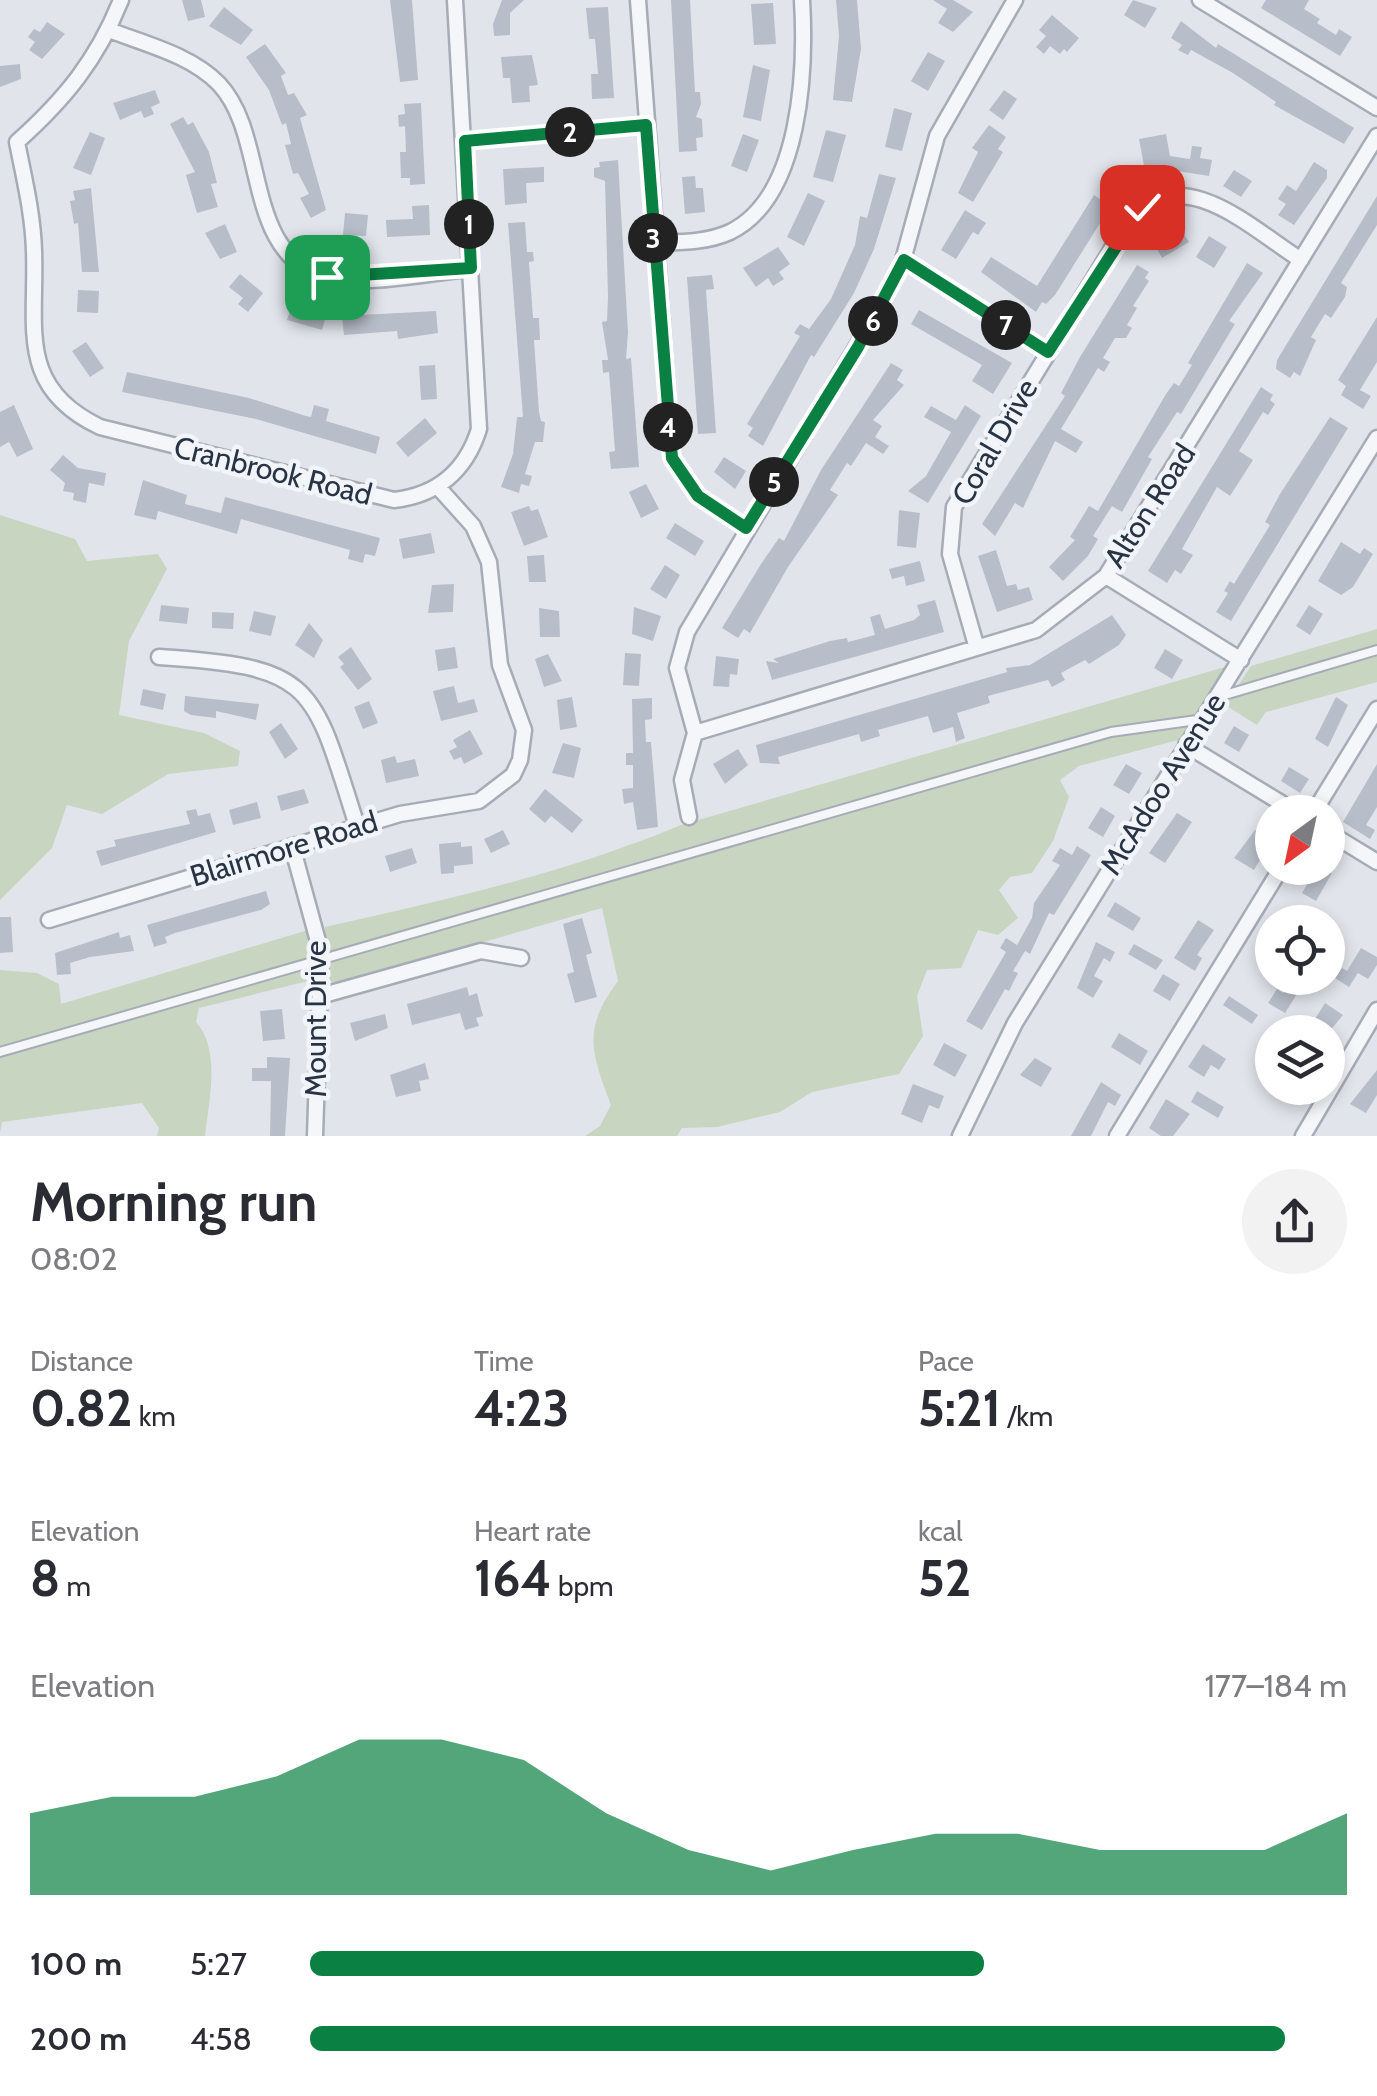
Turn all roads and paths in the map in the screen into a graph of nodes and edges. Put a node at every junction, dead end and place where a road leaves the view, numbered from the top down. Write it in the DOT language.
graph roads {
  1 [pos="122,0"];
  2 [pos="454,0"];
  3 [pos="638,0"];
  4 [pos="802,0"];
  5 [pos="1015,0"];
  6 [pos="1200,0"];
  7 [pos="109,30"];
  8 [pos="1377,108"];
  9 [pos="646,125"];
  10 [pos="0,136"];
  11 [pos="1377,136"];
  12 [pos="465,141"];
  13 [pos="17,142"];
  14 [pos="654,243"];
  15 [pos="904,260"];
  16 [pos="1301,260"];
  17 [pos="471,268"];
  18 [pos="1048,352"];
  19 [pos="1377,438"];
  20 [pos="438,487"];
  21 [pos="746,528"];
  22 [pos="1106,576"];
  23 [pos="976,645"];
  24 [pos="1377,650"];
  25 [pos="158,657"];
  26 [pos="1241,660"];
  27 [pos="1218,697"];
  28 [pos="1377,710"];
  29 [pos="1204,718"];
  30 [pos="695,733"];
  31 [pos="1186,746"];
  32 [pos="1268,795"];
  33 [pos="1324,795"];
  34 [pos="688,816"];
  35 [pos="356,826"];
  36 [pos="1345,842"];
  37 [pos="292,846"];
  38 [pos="1377,862"];
  39 [pos="1270,885"];
  40 [pos="49,920"];
  41 [pos="521,958"];
  42 [pos="321,959"];
  43 [pos="320,996"];
  44 [pos="1377,1010"];
  45 [pos="0,1052"];
  46 [pos="315,1136"];
  47 [pos="960,1136"];
  48 [pos="1117,1136"];
  49 [pos="1302,1136"];
  1 -- 7 [label="street"];
  2 -- 12 [label="street"];
  3 -- 9 [label="street"];
  4 -- 14 [label="street"];
  5 -- 15 [label="street"];
  6 -- 8 [label="street"];
  7 -- 13 [label="street"];
  7 -- 17 [label="street"];
  9 -- 12 [label="street"];
  9 -- 14 [label="street"];
  10 -- 13 [label="street"];
  11 -- 16 [label="street, Alton Road"];
  12 -- 17 [label="street"];
  13 -- 20 [label="street, Cranbrook Road"];
  14 -- 21 [label="street"];
  15 -- 18 [label="street"];
  15 -- 21 [label="street"];
  16 -- 18 [label="street, Coral Drive"];
  16 -- 22 [label="street, Alton Road"];
  17 -- 20 [label="street"];
  18 -- 23 [label="street, Coral Drive"];
  19 -- 26 [label="street, McAdoo Avenue"];
  20 -- 35 [label="street, Blairmore Road"];
  21 -- 30 [label="street"];
  22 -- 23 [label="street, Alton Road"];
  22 -- 26 [label="street"];
  23 -- 30 [label="street, Alton Road"];
  24 -- 27 [label="lane"];
  25 -- 35 [label="street"];
  26 -- 27 [label="street, McAdoo Avenue"];
  27 -- 29 [label="street, McAdoo Avenue"];
  28 -- 33 [label="street"];
  29 -- 31 [label="street, McAdoo Avenue"];
  29 -- 42 [label="lane"];
  30 -- 34 [label="street"];
  31 -- 32 [label="street"];
  31 -- 47 [label="street, McAdoo Avenue"];
  35 -- 37 [label="street, Blairmore Road"];
  36 -- 38 [label="street"];
  37 -- 40 [label="street, Blairmore Road"];
  37 -- 42 [label="street, Mount Drive"];
  39 -- 48 [label="street"];
  41 -- 43 [label="street"];
  42 -- 43 [label="street, Mount Drive"];
  42 -- 45 [label="lane"];
  43 -- 46 [label="street, Mount Drive"];
  44 -- 49 [label="street"];
}
